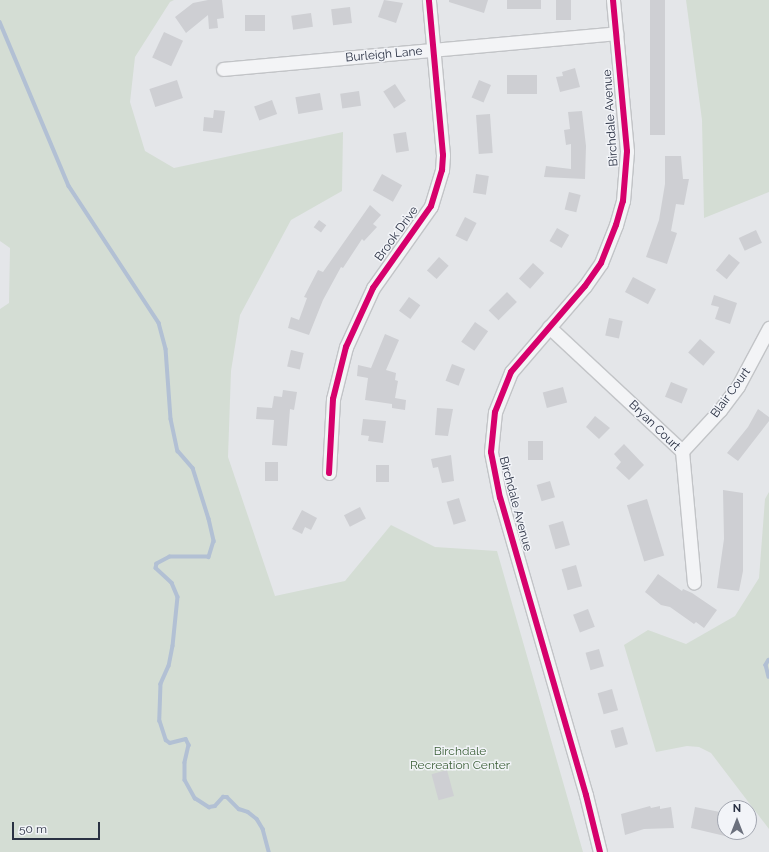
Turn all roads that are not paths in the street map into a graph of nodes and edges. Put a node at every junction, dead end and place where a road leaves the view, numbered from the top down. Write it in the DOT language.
graph roads {
  1 [pos="428,0"];
  2 [pos="613,0"];
  3 [pos="616,33"];
  4 [pos="433,50"];
  5 [pos="223,69"];
  6 [pos="549,327"];
  7 [pos="769,328"];
  8 [pos="682,451"];
  9 [pos="329,473"];
  10 [pos="694,582"];
  11 [pos="600,852"];
  1 -- 4 [label="street, Brook Drive"];
  2 -- 3 [label="street, Birchdale Avenue"];
  3 -- 4 [label="street, Burleigh Lane"];
  3 -- 6 [label="street, Birchdale Avenue"];
  4 -- 5 [label="street, Burleigh Lane"];
  4 -- 9 [label="street, Brook Drive"];
  6 -- 8 [label="street, Bryan Court"];
  6 -- 11 [label="street, Birchdale Avenue"];
  7 -- 8 [label="street, Blair Court"];
  8 -- 10 [label="street, Bryan Court"];
}
